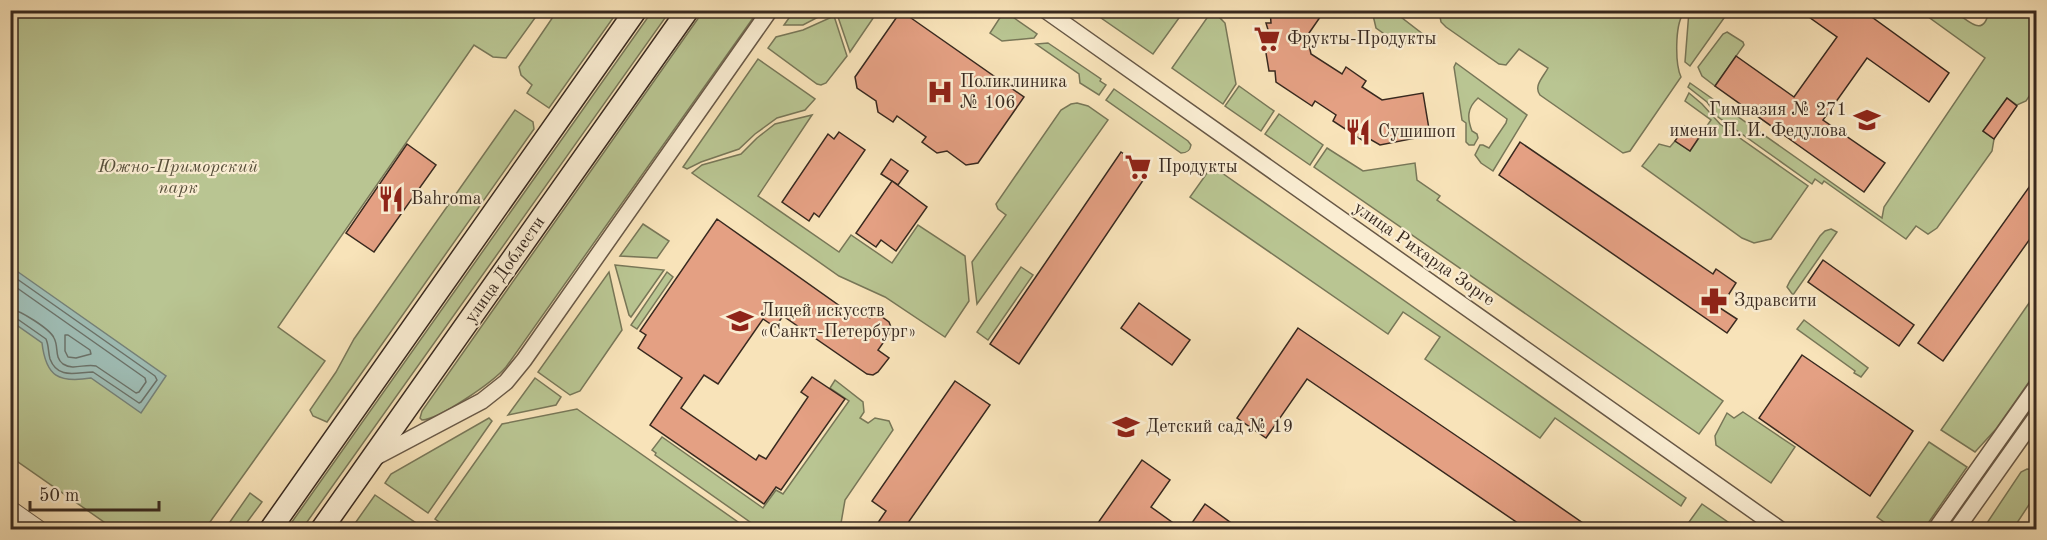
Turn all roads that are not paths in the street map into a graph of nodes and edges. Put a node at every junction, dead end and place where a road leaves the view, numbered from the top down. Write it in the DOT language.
graph roads {
  1 [pos="636,10"];
  2 [pos="688,10"];
  3 [pos="770,10"];
  4 [pos="1045,10"];
  5 [pos="2037,387"];
  6 [pos="2037,417"];
  7 [pos="371,459"];
  8 [pos="10,510"];
  9 [pos="38,530"];
  10 [pos="270,530"];
  11 [pos="321,530"];
  12 [pos="1781,530"];
  13 [pos="1935,530"];
  14 [pos="1956,530"];
  1 -- 10 [label="main road"];
  2 -- 7 [label="main road, улица Доблести"];
  3 -- 7 [label="street"];
  4 -- 12 [label="street, улица Рихарда Зорге"];
  5 -- 13 [label="street"];
  6 -- 14 [label="street"];
  7 -- 11 [label="main road, улица Доблести"];
  8 -- 9 [label="street"];
}
